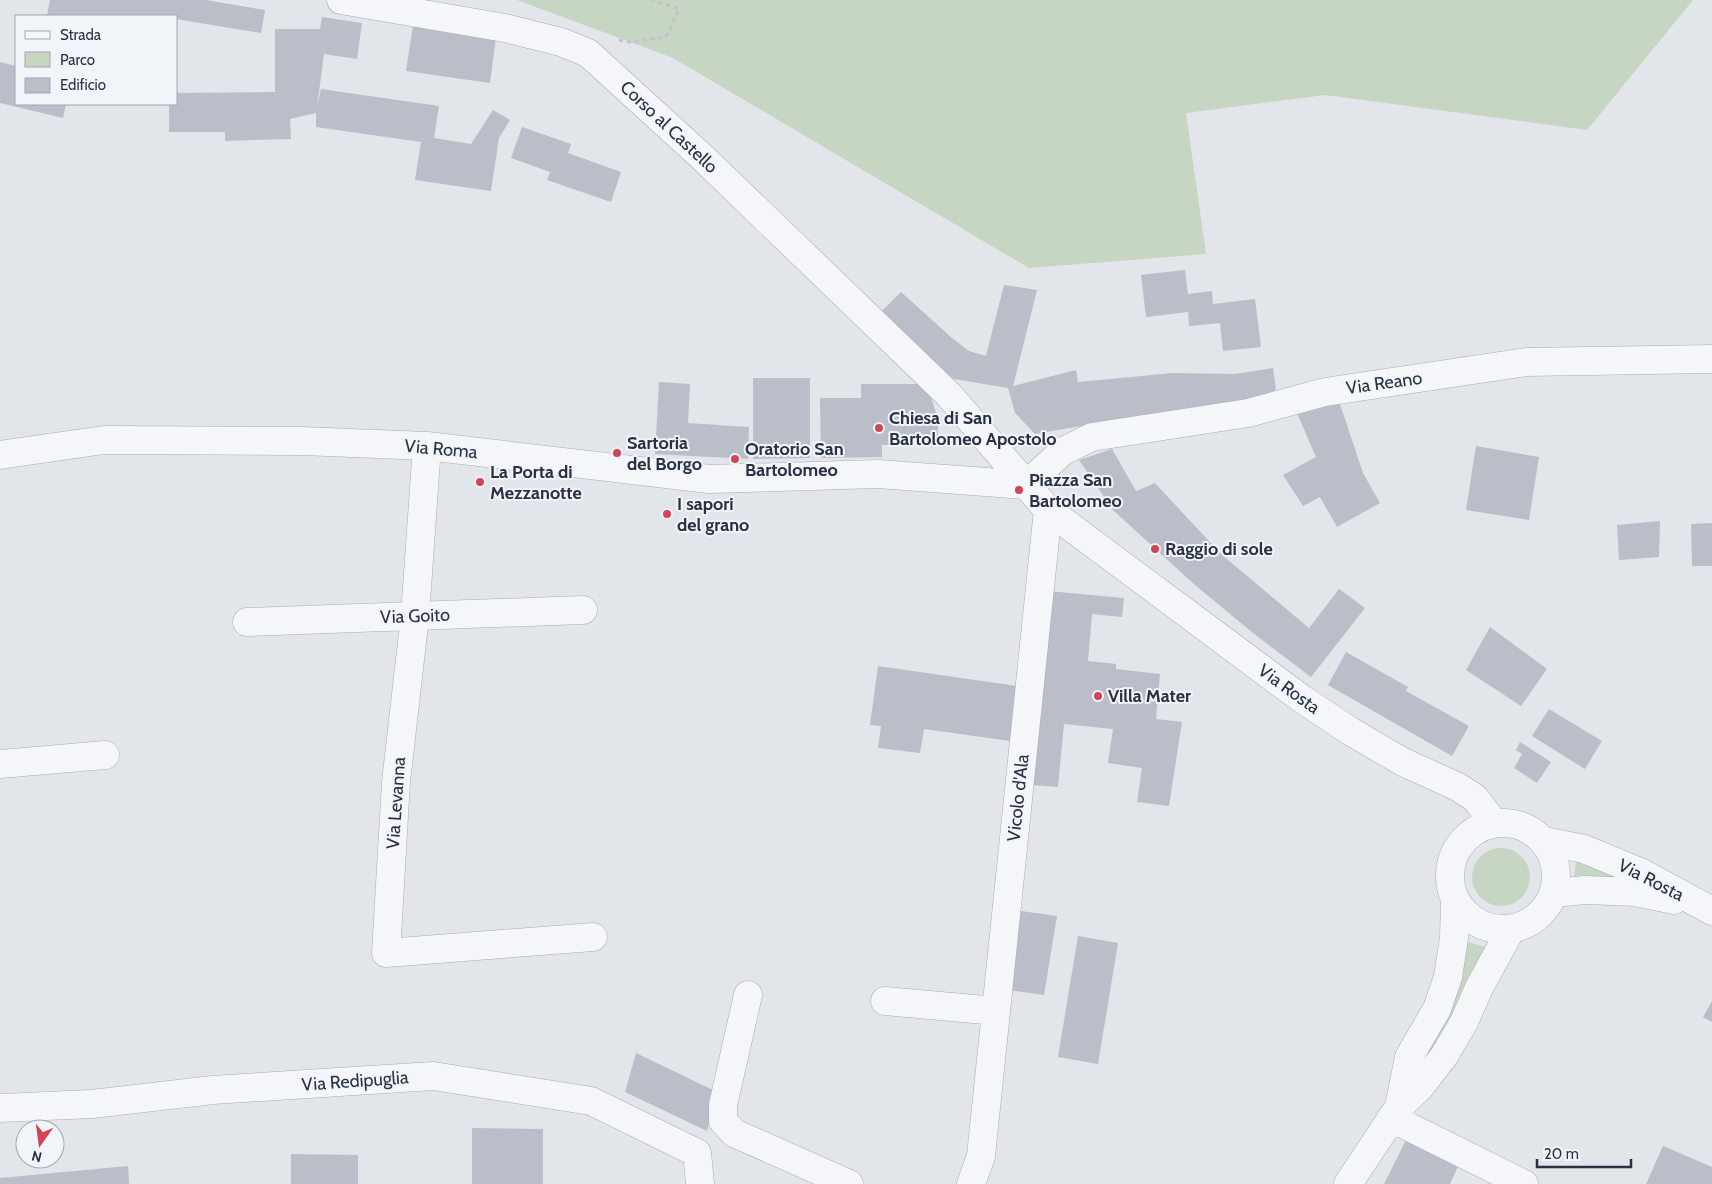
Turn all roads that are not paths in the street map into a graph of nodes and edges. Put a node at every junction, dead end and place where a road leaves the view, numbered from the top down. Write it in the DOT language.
graph roads {
  1 [pos="341,0"];
  2 [pos="1712,359"];
  3 [pos="427,446"];
  4 [pos="0,455"];
  5 [pos="1026,485"];
  6 [pos="1048,510"];
  7 [pos="583,610"];
  8 [pos="415,616"];
  9 [pos="248,622"];
  10 [pos="105,755"];
  11 [pos="0,764"];
  12 [pos="1494,823"];
  13 [pos="1544,841"];
  14 [pos="1554,893"];
  15 [pos="1455,901"];
  16 [pos="1706,908"];
  17 [pos="1511,929"];
  18 [pos="593,937"];
  19 [pos="748,995"];
  20 [pos="884,1001"];
  21 [pos="996,1011"];
  22 [pos="0,1108"];
  23 [pos="1395,1113"];
  24 [pos="700,1184"];
  25 [pos="849,1184"];
  26 [pos="972,1184"];
  27 [pos="1348,1184"];
  28 [pos="1524,1184"];
  1 -- 5 [label="street, Corso al Castello"];
  2 -- 5 [label="street, Via Reano"];
  3 -- 4 [label="street, Via Roma"];
  3 -- 5 [label="street, Via Roma"];
  3 -- 8 [label="street, Via Levanna"];
  5 -- 6 [label="street"];
  6 -- 12 [label="street, Via Rosta"];
  6 -- 21 [label="street, Vicolo d'Ala"];
  7 -- 8 [label="street, Via Goito"];
  8 -- 9 [label="street, Via Goito"];
  8 -- 18 [label="street, Via Levanna"];
  10 -- 11 [label="street"];
  12 -- 13 [label="street"];
  12 -- 15 [label="street"];
  13 -- 14 [label="street"];
  13 -- 16 [label="street, Via Rosta"];
  14 -- 16 [label="street, Via Rosta"];
  14 -- 17 [label="street"];
  15 -- 17 [label="street"];
  15 -- 23 [label="street"];
  17 -- 23 [label="street"];
  19 -- 25 [label="street"];
  20 -- 21 [label="street"];
  21 -- 26 [label="street, Vicolo d'Ala"];
  22 -- 24 [label="street, Via Redipuglia"];
  23 -- 27 [label="street"];
  23 -- 28 [label="street"];
}
